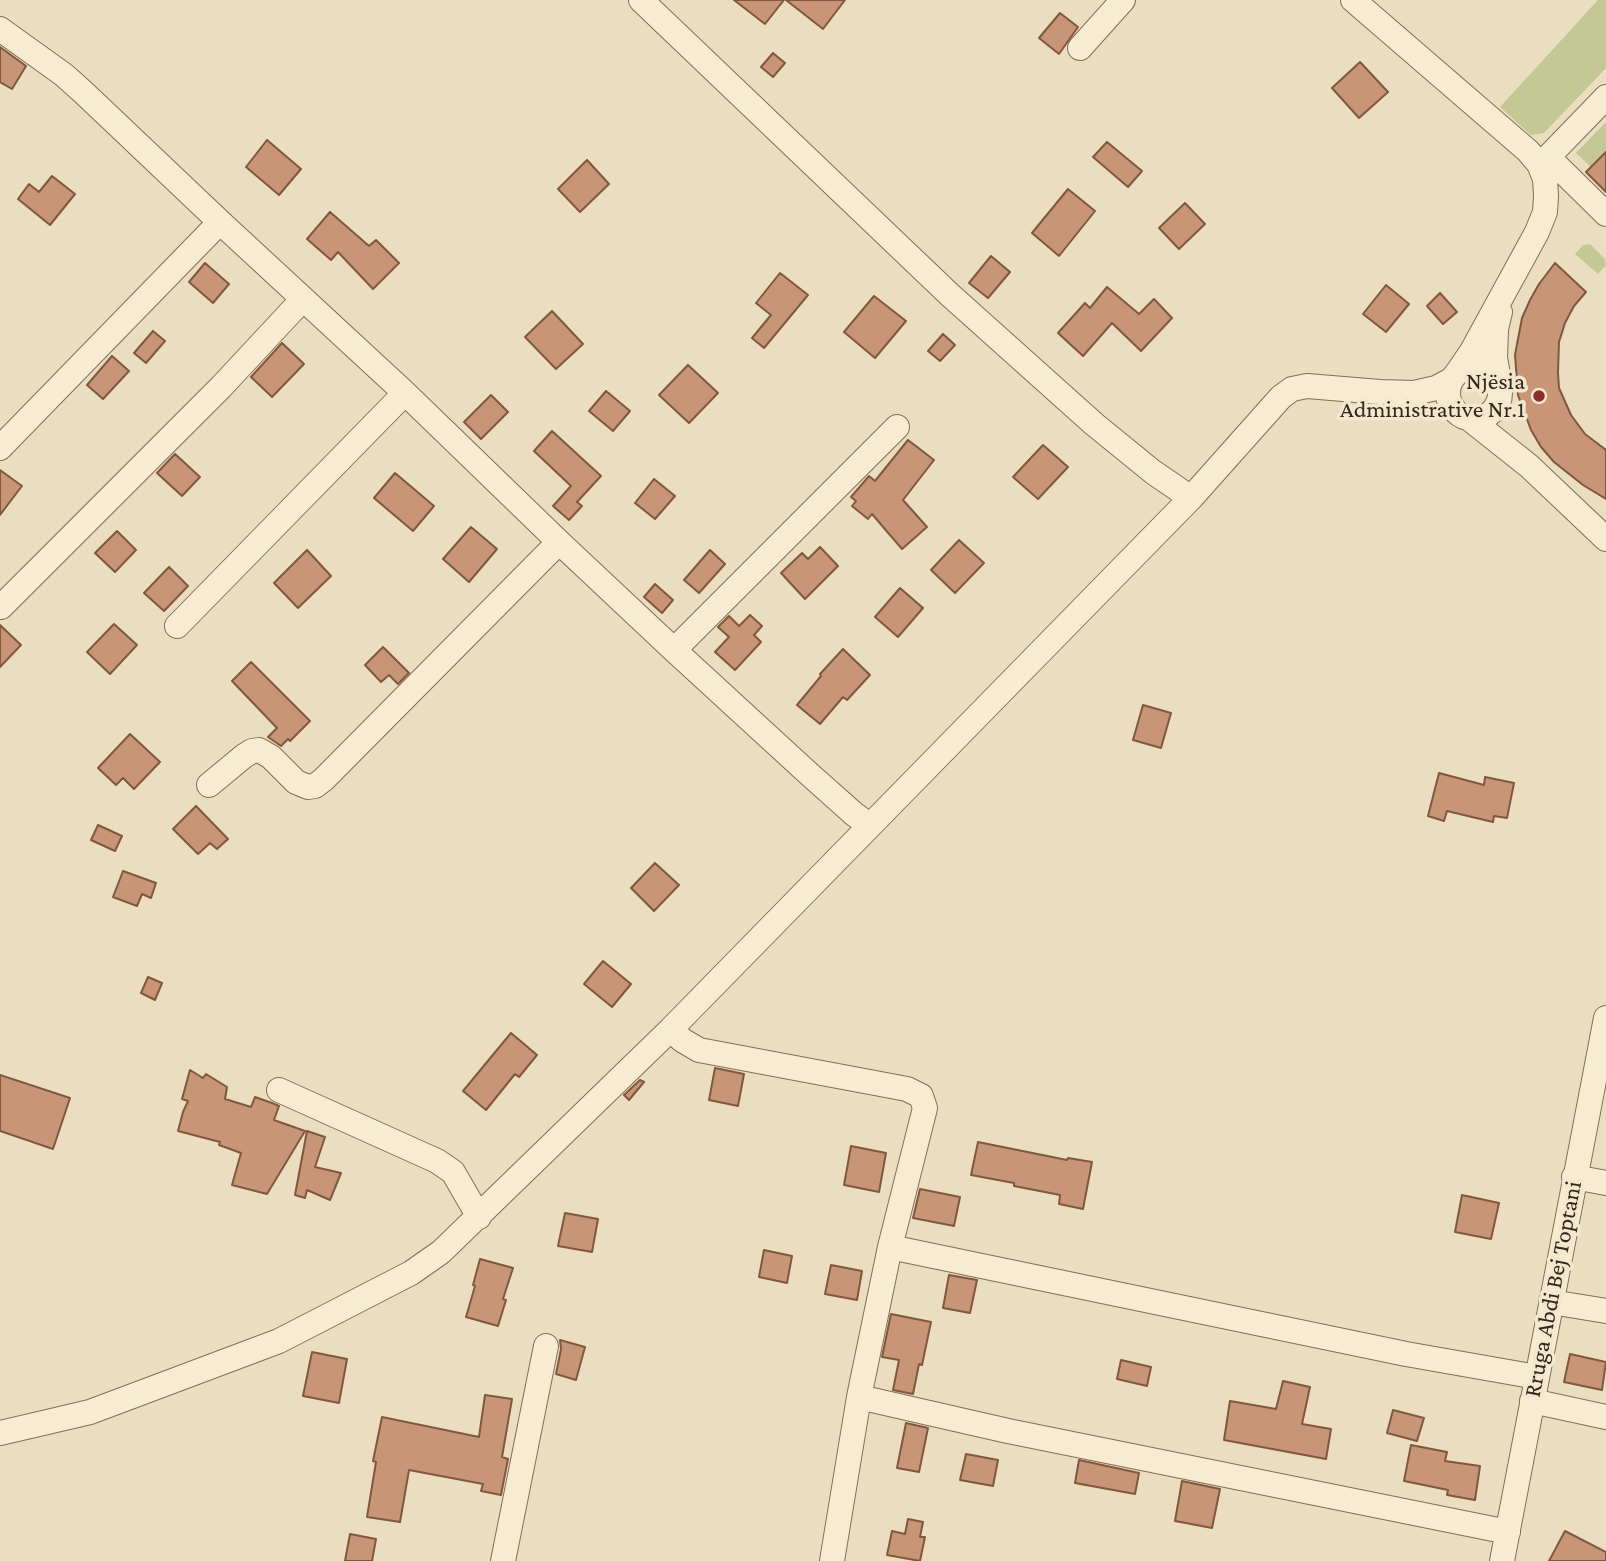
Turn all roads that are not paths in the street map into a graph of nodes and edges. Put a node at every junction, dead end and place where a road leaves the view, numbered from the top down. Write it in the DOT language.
graph roads {
  1 [pos="641,0"];
  2 [pos="1123,0"];
  3 [pos="1353,0"];
  4 [pos="0,29"];
  5 [pos="1080,48"];
  6 [pos="1606,97"];
  7 [pos="1543,161"];
  8 [pos="1606,214"];
  9 [pos="220,222"];
  10 [pos="1505,291"];
  11 [pos="303,299"];
  12 [pos="1454,376"];
  13 [pos="1500,391"];
  14 [pos="405,393"];
  15 [pos="1380,393"];
  16 [pos="1464,416"];
  17 [pos="897,427"];
  18 [pos="0,448"];
  19 [pos="1529,466"];
  20 [pos="1191,498"];
  21 [pos="1572,507"];
  22 [pos="1606,519"];
  23 [pos="1606,539"];
  24 [pos="558,542"];
  25 [pos="1,607"];
  26 [pos="177,626"];
  27 [pos="674,650"];
  28 [pos="208,785"];
  29 [pos="869,825"];
  30 [pos="1606,1018"];
  31 [pos="671,1029"];
  32 [pos="279,1090"];
  33 [pos="1574,1177"];
  34 [pos="1606,1183"];
  35 [pos="479,1217"];
  36 [pos="890,1247"];
  37 [pos="1551,1302"];
  38 [pos="1606,1311"];
  39 [pos="546,1346"];
  40 [pos="1534,1389"];
  41 [pos="859,1397"];
  42 [pos="1606,1417"];
  43 [pos="0,1433"];
  44 [pos="1507,1532"];
  45 [pos="503,1561"];
  46 [pos="832,1561"];
  47 [pos="1502,1561"];
  1 -- 20 [label="street"];
  2 -- 5 [label="street"];
  3 -- 7 [label="street"];
  4 -- 9 [label="street"];
  6 -- 7 [label="street"];
  7 -- 8 [label="street"];
  7 -- 10 [label="street"];
  9 -- 11 [label="street"];
  9 -- 18 [label="street"];
  10 -- 12 [label="street"];
  10 -- 13 [label="street"];
  11 -- 14 [label="street"];
  11 -- 25 [label="street"];
  12 -- 13 [label="street"];
  12 -- 15 [label="street"];
  12 -- 16 [label="street"];
  13 -- 16 [label="street"];
  13 -- 19 [label="street"];
  14 -- 24 [label="street"];
  14 -- 26 [label="street"];
  15 -- 16 [label="street"];
  15 -- 20 [label="street"];
  16 -- 19 [label="street"];
  17 -- 27 [label="street"];
  19 -- 21 [label="street"];
  20 -- 29 [label="street"];
  21 -- 22 [label="street"];
  21 -- 23 [label="street"];
  24 -- 27 [label="street"];
  24 -- 28 [label="street"];
  27 -- 29 [label="street"];
  29 -- 31 [label="street"];
  30 -- 33 [label="street, Rruga Abdi Bej Toptani"];
  31 -- 35 [label="street"];
  31 -- 36 [label="street"];
  32 -- 35 [label="street"];
  33 -- 34 [label="street"];
  33 -- 37 [label="street, Rruga Abdi Bej Toptani"];
  35 -- 43 [label="street"];
  36 -- 40 [label="street"];
  36 -- 41 [label="street"];
  37 -- 38 [label="street"];
  37 -- 40 [label="street, Rruga Abdi Bej Toptani"];
  39 -- 45 [label="street"];
  40 -- 42 [label="street"];
  40 -- 44 [label="street, Rruga Abdi Bej Toptani"];
  41 -- 44 [label="street"];
  41 -- 46 [label="street"];
  44 -- 47 [label="street, Rruga Abdi Bej Toptani"];
}
